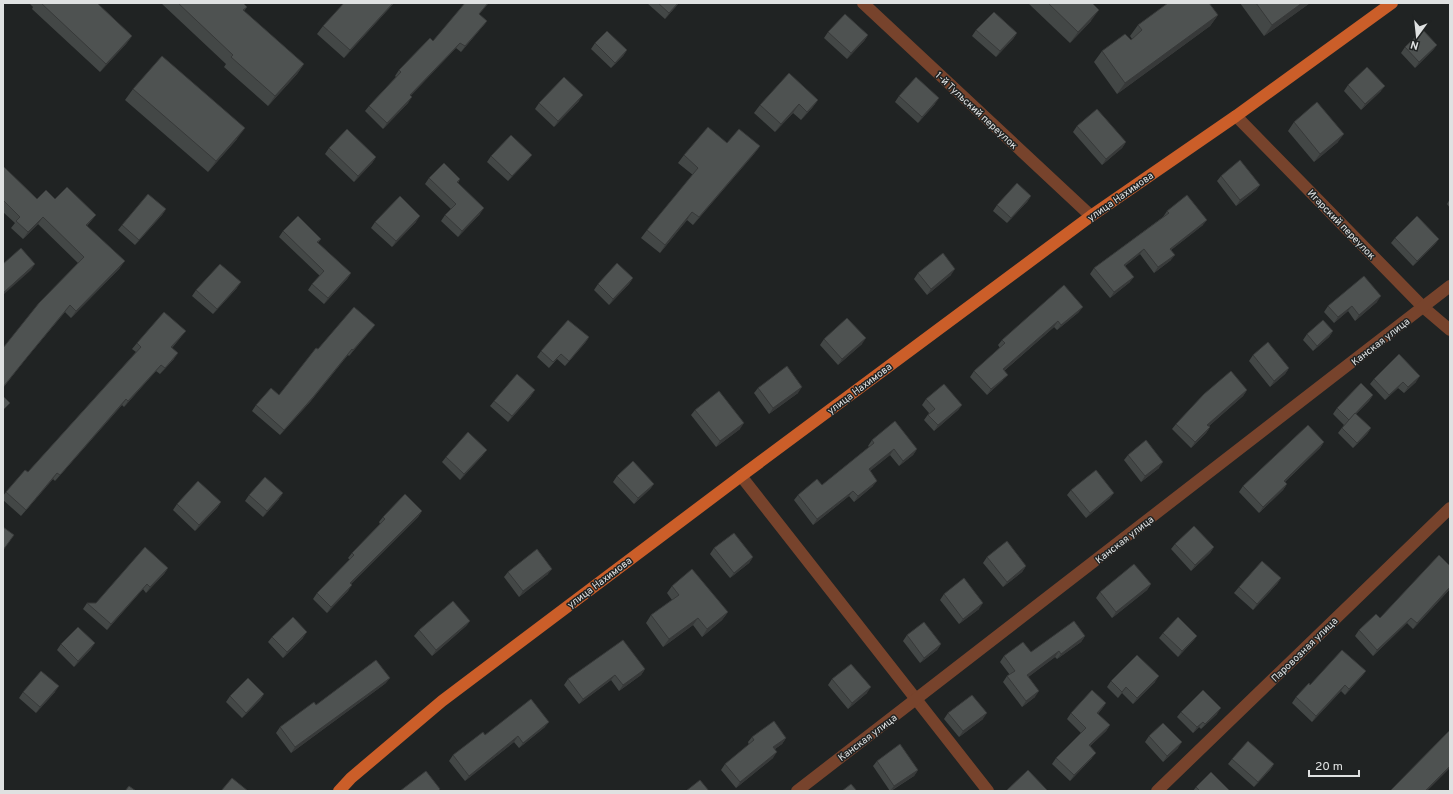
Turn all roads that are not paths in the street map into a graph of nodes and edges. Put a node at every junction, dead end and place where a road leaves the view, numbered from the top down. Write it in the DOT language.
graph roads {
  1 [pos="863,3"];
  2 [pos="1392,3"];
  3 [pos="1236,116"];
  4 [pos="1091,216"];
  5 [pos="1450,286"];
  6 [pos="1424,307"];
  7 [pos="1450,330"];
  8 [pos="741,476"];
  9 [pos="1450,508"];
  10 [pos="917,699"];
  11 [pos="339,791"];
  12 [pos="796,791"];
  13 [pos="988,791"];
  14 [pos="1157,791"];
  1 -- 4 [label="street, 1-й Тульский переулок"];
  2 -- 3 [label="main road, улица Нахимова"];
  3 -- 4 [label="main road, улица Нахимова"];
  3 -- 6 [label="street, Игарский переулок"];
  4 -- 8 [label="main road, улица Нахимова"];
  5 -- 6 [label="street, Канская улица"];
  6 -- 7 [label="street, Игарский переулок"];
  6 -- 10 [label="street, Канская улица"];
  8 -- 10 [label="street"];
  8 -- 11 [label="main road, улица Нахимова"];
  9 -- 14 [label="street, Паровозная улица"];
  10 -- 12 [label="street, Канская улица"];
  10 -- 13 [label="street"];
}
